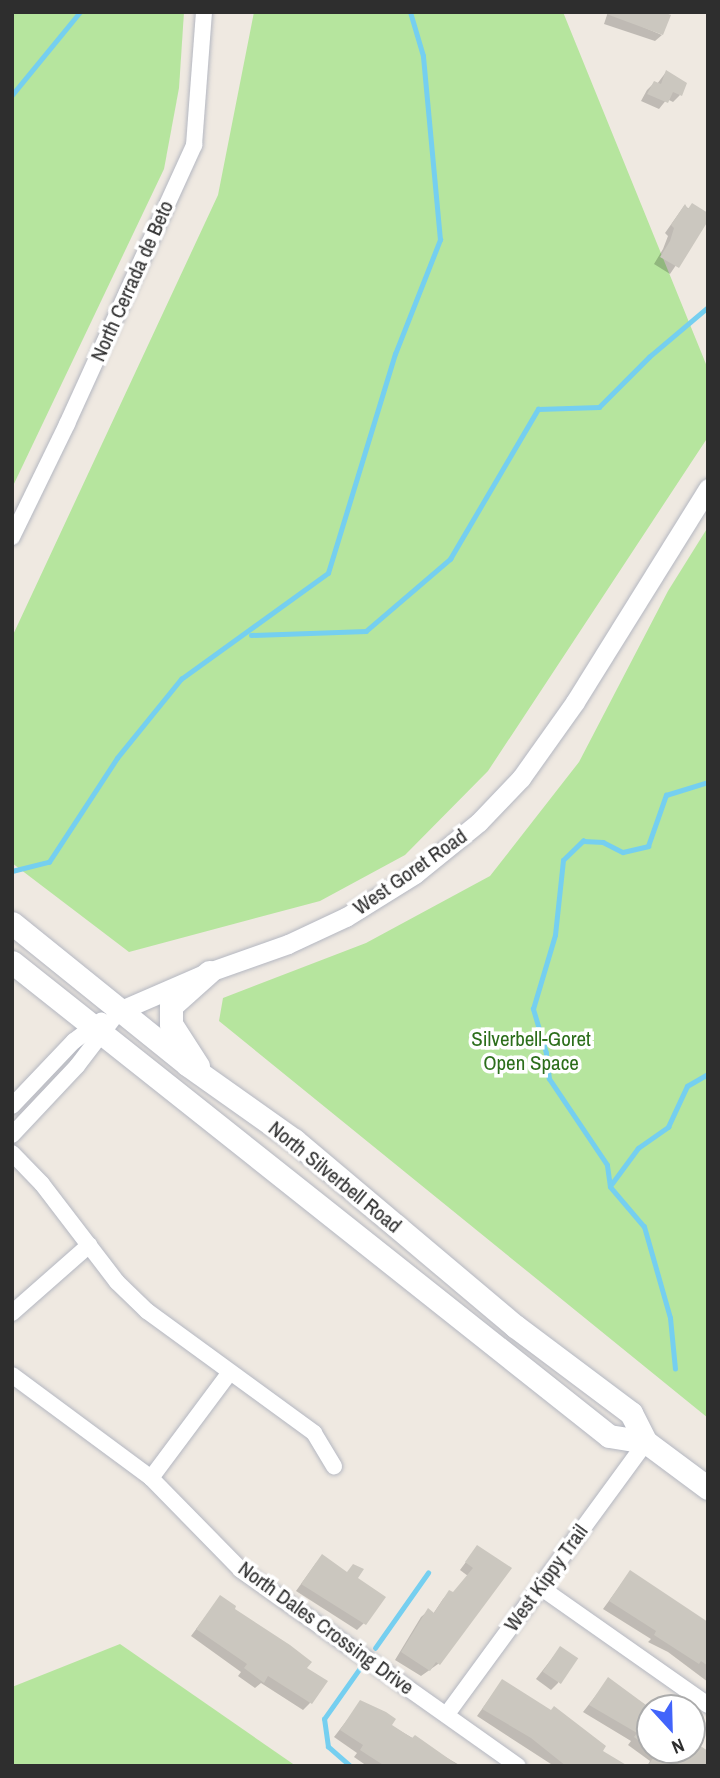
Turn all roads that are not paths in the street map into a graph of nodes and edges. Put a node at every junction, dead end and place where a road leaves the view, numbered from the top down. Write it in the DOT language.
graph roads {
  1 [pos="204,12"];
  2 [pos="708,488"];
  3 [pos="12,537"];
  4 [pos="12,923"];
  5 [pos="12,962"];
  6 [pos="209,972"];
  7 [pos="120,1011"];
  8 [pos="97,1032"];
  9 [pos="208,1080"];
  10 [pos="12,1106"];
  11 [pos="12,1135"];
  12 [pos="12,1153"];
  13 [pos="89,1245"];
  14 [pos="12,1313"];
  15 [pos="230,1372"];
  16 [pos="12,1375"];
  17 [pos="646,1442"];
  18 [pos="334,1466"];
  19 [pos="151,1478"];
  20 [pos="708,1488"];
  21 [pos="540,1587"];
  22 [pos="708,1705"];
  23 [pos="447,1714"];
  24 [pos="518,1766"];
  1 -- 3 [label="street, North Cerrada de Beto"];
  2 -- 6 [label="street, West Goret Road"];
  4 -- 7 [label="main road, North Silverbell Road"];
  5 -- 8 [label="main road, North Silverbell Road"];
  6 -- 7 [label="street, West Goret Road"];
  6 -- 9 [label="main road"];
  7 -- 8 [label="street, West Goret Road"];
  7 -- 9 [label="main road, North Silverbell Road"];
  8 -- 10 [label="street, West Goret Road"];
  8 -- 11 [label="street, West Goret Road"];
  8 -- 17 [label="main road, North Silverbell Road"];
  9 -- 17 [label="main road, North Silverbell Road"];
  12 -- 13 [label="street"];
  13 -- 14 [label="street"];
  13 -- 15 [label="street"];
  15 -- 18 [label="street"];
  15 -- 19 [label="street"];
  16 -- 19 [label="street, North Dales Crossing Drive"];
  17 -- 20 [label="main road, North Silverbell Road"];
  17 -- 21 [label="street, West Kippy Trail"];
  19 -- 23 [label="street, North Dales Crossing Drive"];
  21 -- 22 [label="street"];
  21 -- 23 [label="street, West Kippy Trail"];
  23 -- 24 [label="street, North Dales Crossing Drive"];
}
